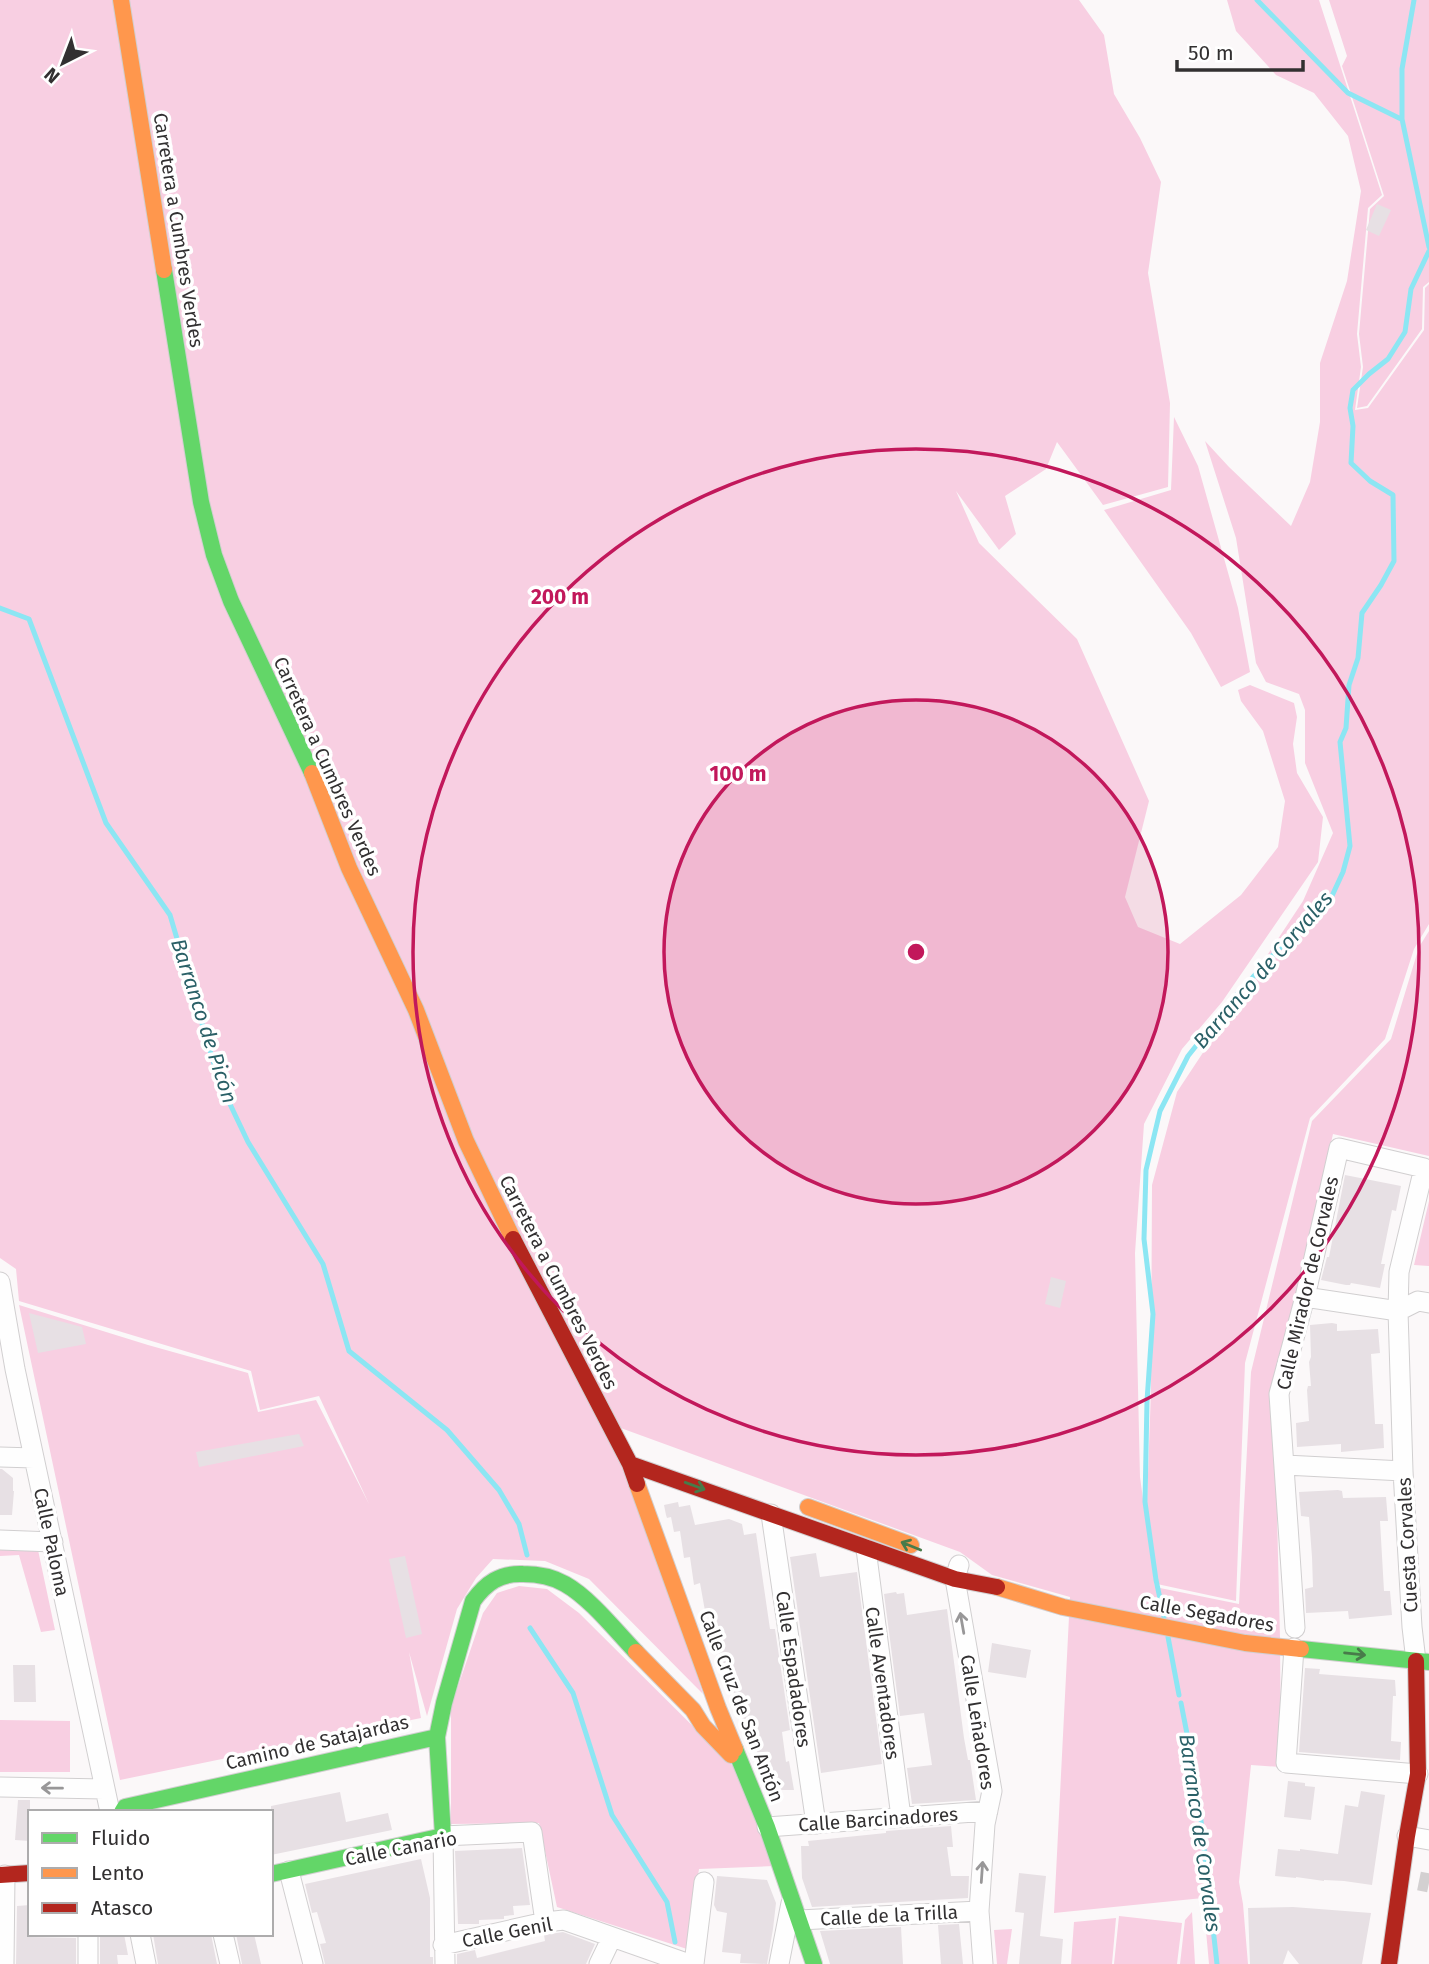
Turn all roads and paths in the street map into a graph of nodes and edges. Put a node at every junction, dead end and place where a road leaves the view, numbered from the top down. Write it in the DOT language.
graph roads {
  1 [pos="121,0"];
  2 [pos="1424,1168"];
  3 [pos="1,1290"];
  4 [pos="1305,1297"];
  5 [pos="1429,1303"];
  6 [pos="1398,1311"];
  7 [pos="8,1368"];
  8 [pos="617,1438"];
  9 [pos="641,1448"];
  10 [pos="0,1457"];
  11 [pos="34,1458"];
  12 [pos="630,1464"];
  13 [pos="1285,1465"];
  14 [pos="1403,1471"];
  15 [pos="790,1501"];
  16 [pos="771,1514"];
  17 [pos="0,1540"];
  18 [pos="53,1542"];
  19 [pos="866,1549"];
  20 [pos="957,1572"];
  21 [pos="1299,1635"];
  22 [pos="1418,1650"];
  23 [pos="692,1710"];
  24 [pos="721,1716"];
  25 [pos="703,1726"];
  26 [pos="437,1737"];
  27 [pos="1423,1750"];
  28 [pos="744,1768"];
  29 [pos="1418,1774"];
  30 [pos="0,1787"];
  31 [pos="104,1788"];
  32 [pos="119,1810"];
  33 [pos="988,1811"];
  34 [pos="901,1818"];
  35 [pos="816,1824"];
  36 [pos="767,1827"];
  37 [pos="443,1836"];
  38 [pos="1407,1836"];
  39 [pos="1429,1840"];
  40 [pos="28,1873"];
  41 [pos="280,1873"];
  42 [pos="2,1875"];
  43 [pos="704,1882"];
  44 [pos="792,1898"];
  45 [pos="979,1911"];
  46 [pos="799,1920"];
  47 [pos="545,1922"];
  48 [pos="88,1936"];
  49 [pos="139,1936"];
  50 [pos="223,1936"];
  51 [pos="612,1937"];
  52 [pos="444,1954"];
  53 [pos="666,1960"];
  54 [pos="812,1960"];
  55 [pos="780,1962"];
  56 [pos="4,1964"];
  57 [pos="88,1964"];
  58 [pos="146,1964"];
  59 [pos="230,1964"];
  60 [pos="313,1964"];
  61 [pos="598,1964"];
  62 [pos="689,1964"];
  63 [pos="694,1964"];
  64 [pos="983,1964"];
  65 [pos="1389,1964"];
  1 -- 8 [label="street, Carretera a Cumbres Verdes"];
  2 -- 4 [label="street, Calle Mirador de Corvales"];
  2 -- 6 [label="street, Cuesta Corvales"];
  3 -- 7 [label="street, Calle Paloma"];
  4 -- 6 [label="street"];
  4 -- 13 [label="street, Calle Mirador de Corvales"];
  5 -- 6 [label="street"];
  6 -- 14 [label="street, Cuesta Corvales"];
  7 -- 11 [label="street, Calle Paloma"];
  8 -- 9 [label="street"];
  8 -- 12 [label="street, Carretera a Cumbres Verdes"];
  10 -- 11 [label="street"];
  11 -- 18 [label="street, Calle Paloma"];
  12 -- 16 [label="street, Calle Segadores, one-way"];
  12 -- 24 [label="street, Calle Cruz de San Antón"];
  13 -- 14 [label="street"];
  13 -- 21 [label="street, Calle Mirador de Corvales"];
  14 -- 22 [label="street, Cuesta Corvales"];
  20 -- 15 [label="street, Calle Segadores, one-way"];
  16 -- 19 [label="street, Calle Segadores"];
  16 -- 35 [label="street, Calle Espadadores"];
  17 -- 18 [label="street"];
  18 -- 31 [label="street, Calle Paloma"];
  19 -- 20 [label="street, Calle Segadores"];
  19 -- 34 [label="street, Calle Aventadores"];
  20 -- 21 [label="street, Calle Segadores"];
  33 -- 20 [label="street, Calle Leñadores, one-way"];
  21 -- 22 [label="street, Calle Segadores, one-way"];
  21 -- 29 [label="street, Calle Mirador de Corvales"];
  22 -- 27 [label="street, Cuesta Corvales"];
  23 -- 24 [label="street"];
  23 -- 25 [label="street, Camino de Satajardas"];
  23 -- 26 [label="street, Camino de Satajardas"];
  24 -- 25 [label="street"];
  24 -- 28 [label="street, Calle Cruz de San Antón"];
  25 -- 28 [label="street, Camino de Satajardas"];
  26 -- 32 [label="street, Camino de Satajardas"];
  26 -- 37 [label="street"];
  27 -- 29 [label="street, Cuesta Corvales"];
  28 -- 36 [label="street, Calle Cruz de San Antón"];
  29 -- 38 [label="street, Cuesta Corvales"];
  31 -- 30 [label="street, one-way"];
  31 -- 32 [label="street"];
  33 -- 34 [label="street, Calle Barcinadores"];
  45 -- 33 [label="street, Calle Leñadores, one-way"];
  34 -- 35 [label="street, Calle Barcinadores"];
  35 -- 36 [label="street, Calle Barcinadores"];
  36 -- 44 [label="street, Calle Cruz de San Antón"];
  37 -- 41 [label="street, Calle Canario"];
  37 -- 47 [label="street, Calle Canario"];
  37 -- 52 [label="street"];
  38 -- 39 [label="street"];
  38 -- 65 [label="street, Cuesta Corvales"];
  40 -- 42 [label="street"];
  41 -- 60 [label="street"];
  42 -- 56 [label="street"];
  43 -- 63 [label="street"];
  44 -- 46 [label="street, Calle Cruz de San Antón"];
  44 -- 55 [label="street"];
  45 -- 46 [label="street, Calle de la Trilla"];
  45 -- 64 [label="street, Calle Leñadores"];
  46 -- 54 [label="street, Calle Cruz de San Antón"];
  47 -- 51 [label="street, Calle Genil"];
  47 -- 52 [label="street, Calle Genil"];
  48 -- 57 [label="street"];
  49 -- 58 [label="street"];
  50 -- 59 [label="street"];
  51 -- 53 [label="street, Calle Genil"];
  51 -- 61 [label="street"];
  53 -- 62 [label="street, Calle Genil"];
  54 -- 55 [label="street"];
}
